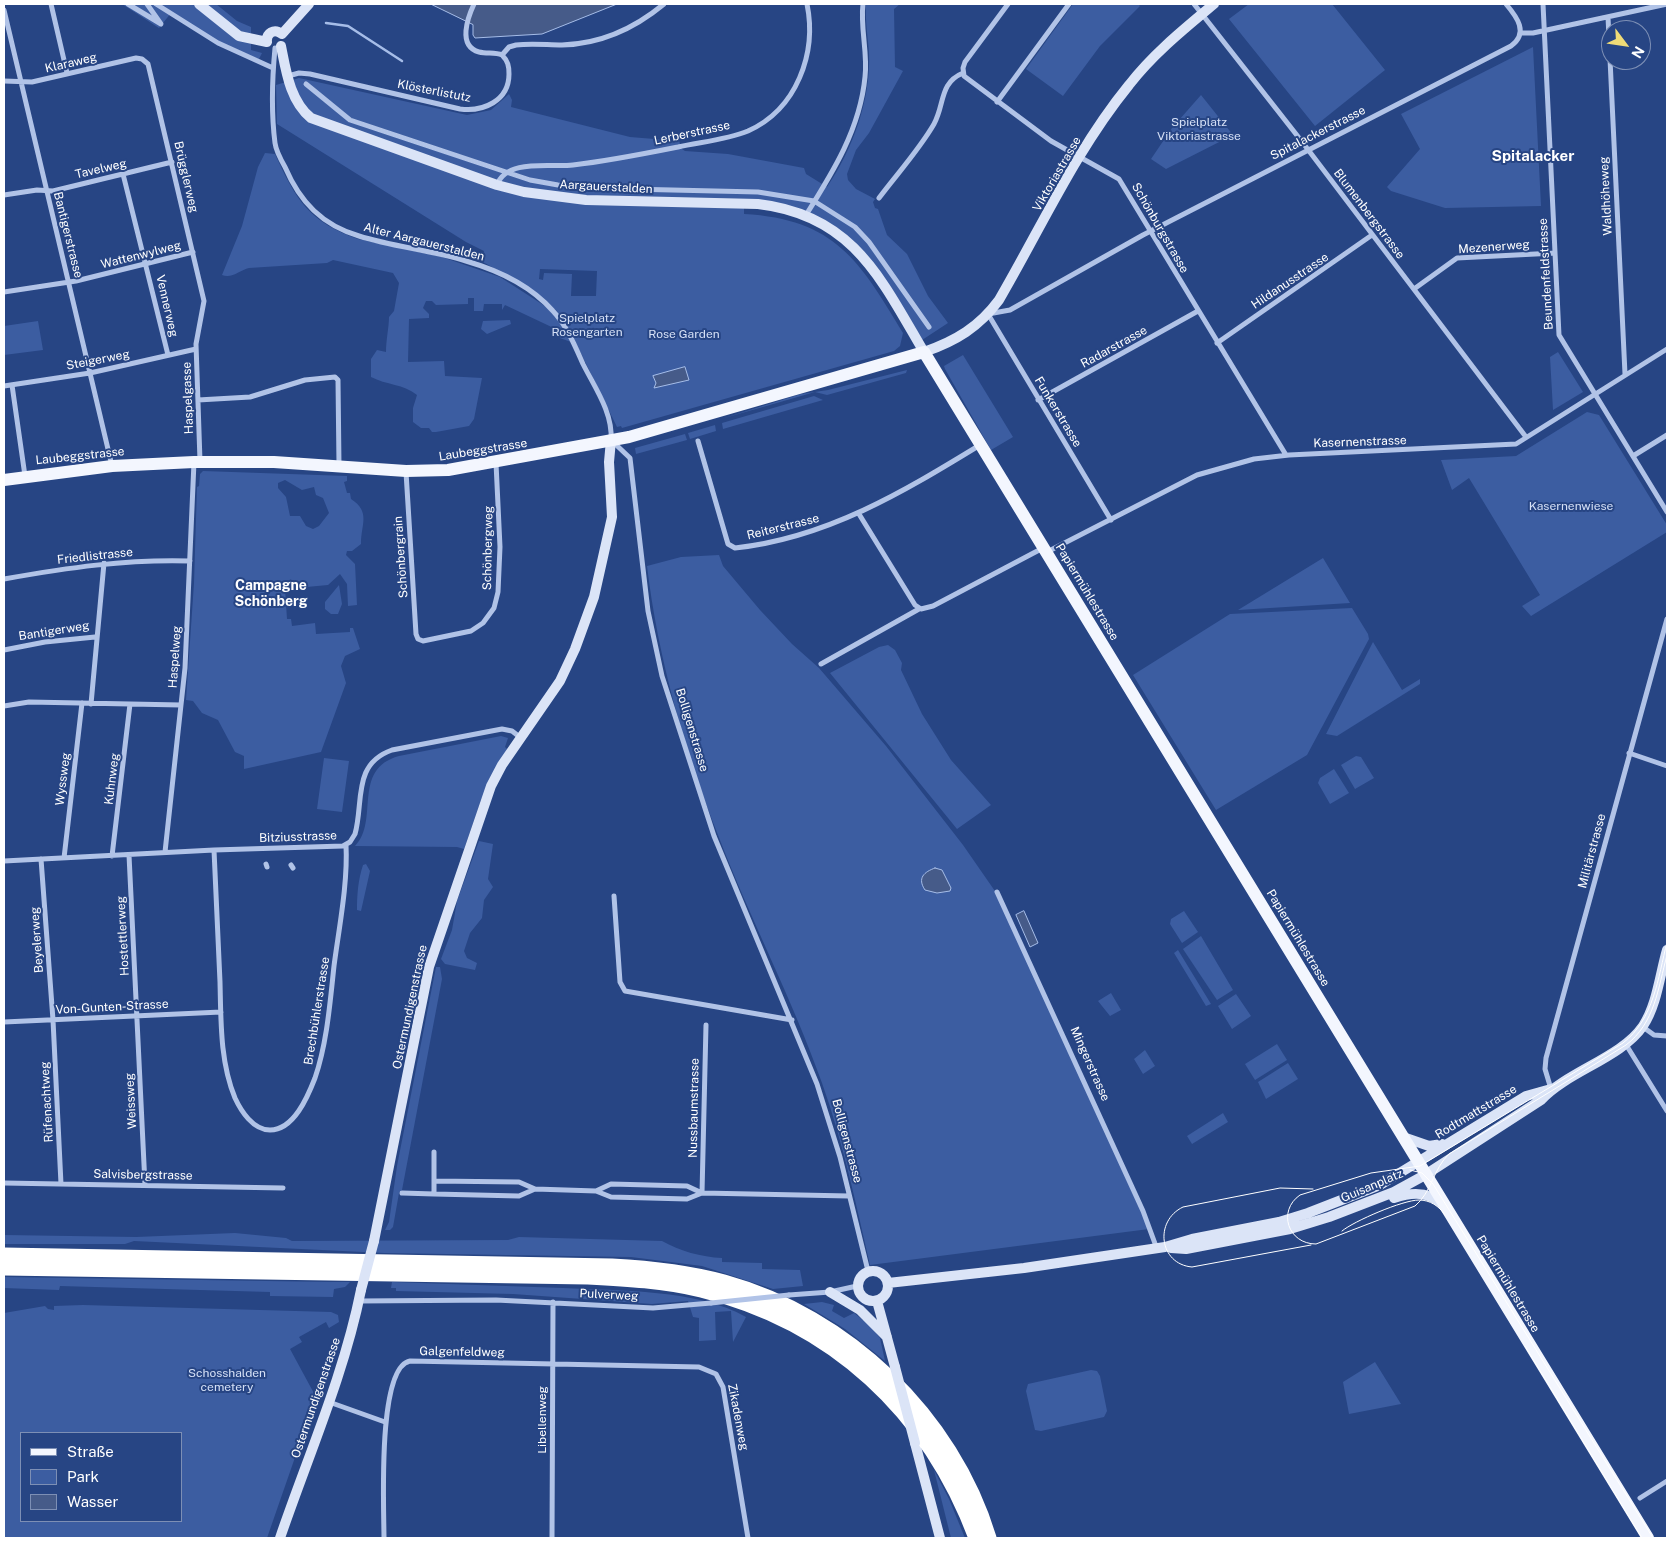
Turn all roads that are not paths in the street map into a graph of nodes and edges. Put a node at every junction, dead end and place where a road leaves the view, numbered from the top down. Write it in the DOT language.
graph roads {
  1 [pos="51,4"];
  2 [pos="128,4"];
  3 [pos="147,4"];
  4 [pos="156,4"];
  5 [pos="199,4"];
  6 [pos="309,4"];
  7 [pos="474,4"];
  8 [pos="664,4"];
  9 [pos="806,4"];
  10 [pos="863,4"];
  11 [pos="1008,4"];
  12 [pos="1070,4"];
  13 [pos="1194,4"];
  14 [pos="1214,4"];
  15 [pos="1506,4"];
  16 [pos="1543,4"];
  17 [pos="1667,4"];
  18 [pos="4,10"];
  19 [pos="1202,14"];
  20 [pos="1608,17"];
  21 [pos="1544,31"];
  22 [pos="1520,33"];
  23 [pos="282,34"];
  24 [pos="274,45"];
  25 [pos="502,56"];
  26 [pos="142,59"];
  27 [pos="273,68"];
  28 [pos="963,70"];
  29 [pos="67,74"];
  30 [pos="288,76"];
  31 [pos="4,81"];
  32 [pos="21,81"];
  33 [pos="306,84"];
  34 [pos="997,102"];
  35 [pos="1308,150"];
  36 [pos="1080,157"];
  37 [pos="172,162"];
  38 [pos="506,173"];
  39 [pos="123,174"];
  40 [pos="497,185"];
  41 [pos="47,190"];
  42 [pos="4,195"];
  43 [pos="879,198"];
  44 [pos="814,201"];
  45 [pos="806,215"];
  46 [pos="1150,231"];
  47 [pos="1372,235"];
  48 [pos="193,252"];
  49 [pos="1555,253"];
  50 [pos="146,264"];
  51 [pos="69,282"];
  52 [pos="1414,289"];
  53 [pos="4,292"];
  54 [pos="204,303"];
  55 [pos="1198,311"];
  56 [pos="988,314"];
  57 [pos="930,327"];
  58 [pos="1218,342"];
  59 [pos="196,349"];
  60 [pos="1667,349"];
  61 [pos="924,352"];
  62 [pos="168,355"];
  63 [pos="90,373"];
  64 [pos="1625,374"];
  65 [pos="12,385"];
  66 [pos="4,386"];
  67 [pos="1594,394"];
  68 [pos="198,400"];
  69 [pos="1038,400"];
  70 [pos="1667,434"];
  71 [pos="1526,437"];
  72 [pos="611,440"];
  73 [pos="698,441"];
  74 [pos="980,445"];
  75 [pos="1286,455"];
  76 [pos="1633,456"];
  77 [pos="197,462"];
  78 [pos="496,463"];
  79 [pos="112,466"];
  80 [pos="339,466"];
  81 [pos="406,471"];
  82 [pos="25,476"];
  83 [pos="4,480"];
  84 [pos="1667,512"];
  85 [pos="859,514"];
  86 [pos="1111,520"];
  87 [pos="1045,550"];
  88 [pos="190,561"];
  89 [pos="104,563"];
  90 [pos="4,579"];
  91 [pos="919,608"];
  92 [pos="1667,619"];
  93 [pos="96,637"];
  94 [pos="419,640"];
  95 [pos="4,650"];
  96 [pos="820,664"];
  97 [pos="82,704"];
  98 [pos="91,704"];
  99 [pos="130,704"];
  100 [pos="181,705"];
  101 [pos="4,706"];
  102 [pos="521,738"];
  103 [pos="1629,753"];
  104 [pos="1667,766"];
  105 [pos="346,845"];
  106 [pos="214,850"];
  107 [pos="165,852"];
  108 [pos="129,854"];
  109 [pos="112,856"];
  110 [pos="64,858"];
  111 [pos="41,859"];
  112 [pos="4,861"];
  113 [pos="997,892"];
  114 [pos="614,896"];
  115 [pos="1667,950"];
  116 [pos="221,1012"];
  117 [pos="137,1016"];
  118 [pos="53,1020"];
  119 [pos="792,1020"];
  120 [pos="4,1022"];
  121 [pos="706,1025"];
  122 [pos="1642,1026"];
  123 [pos="1667,1036"];
  124 [pos="1625,1043"];
  125 [pos="1551,1089"];
  126 [pos="1667,1111"];
  127 [pos="1466,1132"];
  128 [pos="1403,1138"];
  129 [pos="434,1152"];
  130 [pos="1418,1162"];
  131 [pos="1425,1175"];
  132 [pos="434,1181"];
  133 [pos="4,1183"];
  134 [pos="61,1184"];
  135 [pos="146,1186"];
  136 [pos="282,1188"];
  137 [pos="534,1189"];
  138 [pos="596,1190"];
  139 [pos="402,1193"];
  140 [pos="702,1193"];
  141 [pos="434,1194"];
  142 [pos="849,1196"];
  143 [pos="1445,1208"];
  144 [pos="1327,1214"];
  145 [pos="1161,1248"];
  146 [pos="4,1256"];
  147 [pos="4,1268"];
  148 [pos="868,1271"];
  149 [pos="888,1283"];
  150 [pos="857,1286"];
  151 [pos="830,1292"];
  152 [pos="359,1301"];
  153 [pos="877,1301"];
  154 [pos="553,1302"];
  155 [pos="887,1338"];
  156 [pos="553,1364"];
  157 [pos="329,1402"];
  158 [pos="385,1422"];
  159 [pos="1667,1481"];
  160 [pos="1640,1498"];
  161 [pos="280,1538"];
  162 [pos="384,1538"];
  163 [pos="552,1538"];
  164 [pos="748,1538"];
  165 [pos="940,1538"];
  166 [pos="976,1538"];
  167 [pos="989,1538"];
  168 [pos="1648,1538"];
  1 -- 29 [label="street"];
  2 -- 3 [label="street"];
  4 -- 27 [label="street"];
  5 -- 24 [label="main road"];
  6 -- 23 [label="main road"];
  7 -- 25 [label="street"];
  8 -- 25 [label="street"];
  9 -- 38 [label="street, Lerberstrasse"];
  10 -- 44 [label="street"];
  11 -- 28 [label="street"];
  12 -- 34 [label="street"];
  13 -- 19 [label="street, Blumenbergstrasse"];
  14 -- 19 [label="main road, Viktoriastrasse"];
  15 -- 22 [label="street"];
  16 -- 21 [label="street, Beundenfeldstrasse"];
  17 -- 20 [label="street"];
  18 -- 32 [label="street, Bantigerstrasse"];
  19 -- 35 [label="street, Blumenbergstrasse"];
  19 -- 36 [label="main road, Viktoriastrasse"];
  20 -- 21 [label="street"];
  20 -- 64 [label="street, Waldhöheweg"];
  21 -- 22 [label="street"];
  21 -- 49 [label="street, Beundenfeldstrasse"];
  22 -- 35 [label="street, Spitalackerstrasse"];
  23 -- 24 [label="main road, Aargauerstalden"];
  23 -- 24 [label="main road"];
  24 -- 27 [label="street, Alter Aargauerstalden"];
  24 -- 30 [label="main road, Aargauerstalden"];
  25 -- 30 [label="street, Klösterlistutz"];
  26 -- 29 [label="street, Klaraweg"];
  26 -- 37 [label="street, Brügglerweg"];
  27 -- 72 [label="street, Alter Aargauerstalden"];
  28 -- 34 [label="street, Schönburgstrasse"];
  28 -- 43 [label="street"];
  29 -- 32 [label="street, Klaraweg"];
  30 -- 40 [label="main road, Aargauerstalden"];
  31 -- 32 [label="street, Klaraweg"];
  32 -- 41 [label="street, Bantigerstrasse"];
  33 -- 38 [label="street, Aargauerstalden"];
  34 -- 36 [label="street, Schönburgstrasse"];
  35 -- 46 [label="street, Spitalackerstrasse"];
  35 -- 47 [label="street, Blumenbergstrasse"];
  36 -- 46 [label="street, Schönburgstrasse"];
  36 -- 56 [label="main road, Viktoriastrasse"];
  37 -- 39 [label="street, Tavelweg"];
  37 -- 48 [label="street, Brügglerweg"];
  38 -- 40 [label="street"];
  38 -- 44 [label="street, Aargauerstalden"];
  39 -- 41 [label="street, Tavelweg"];
  39 -- 50 [label="street, Vennerweg"];
  40 -- 45 [label="main road, Aargauerstalden"];
  41 -- 42 [label="street, Tavelweg"];
  41 -- 51 [label="street, Bantigerstrasse"];
  44 -- 45 [label="street"];
  44 -- 57 [label="street, Aargauerstalden"];
  45 -- 61 [label="main road, Aargauerstalden"];
  46 -- 55 [label="street, Schönburgstrasse"];
  46 -- 56 [label="street, Spitalackerstrasse"];
  47 -- 52 [label="street, Blumenbergstrasse"];
  47 -- 58 [label="street, Hildanusstrasse"];
  48 -- 50 [label="street, Wattenwylweg"];
  48 -- 54 [label="street, Brügglerweg"];
  49 -- 52 [label="street, Mezenerweg"];
  49 -- 67 [label="street, Beundenfeldstrasse"];
  50 -- 51 [label="street, Wattenwylweg"];
  50 -- 62 [label="street, Vennerweg"];
  51 -- 53 [label="street, Wattenwylweg"];
  51 -- 63 [label="street, Bantigerstrasse"];
  52 -- 71 [label="street, Blumenbergstrasse"];
  54 -- 59 [label="street, Haspelgasse"];
  55 -- 58 [label="street, Schönburgstrasse"];
  55 -- 69 [label="street, Radarstrasse"];
  56 -- 61 [label="main road, Viktoriastrasse"];
  56 -- 69 [label="street, Funkerstrasse"];
  58 -- 75 [label="street, Schönburgstrasse"];
  59 -- 62 [label="street, Steigerweg"];
  59 -- 68 [label="street, Haspelgasse"];
  60 -- 64 [label="street, Kasernenstrasse"];
  61 -- 72 [label="main road, Laubeggstrasse"];
  61 -- 74 [label="main road, Papiermühlestrasse"];
  62 -- 63 [label="street, Steigerweg"];
  63 -- 65 [label="street, Steigerweg"];
  63 -- 79 [label="street, Bantigerstrasse"];
  64 -- 67 [label="street, Kasernenstrasse"];
  65 -- 66 [label="street, Steigerweg"];
  65 -- 82 [label="street"];
  67 -- 71 [label="street, Kasernenstrasse"];
  67 -- 76 [label="street, Beundenfeldstrasse"];
  68 -- 77 [label="street, Haspelgasse"];
  68 -- 80 [label="street"];
  69 -- 86 [label="street, Funkerstrasse"];
  70 -- 76 [label="street"];
  71 -- 75 [label="street, Kasernenstrasse"];
  72 -- 78 [label="main road, Laubeggstrasse"];
  72 -- 102 [label="main road, Ostermundigenstrasse"];
  72 -- 119 [label="street, Bolligenstrasse"];
  73 -- 85 [label="street, Reiterstrasse"];
  74 -- 85 [label="street, Reiterstrasse"];
  74 -- 87 [label="main road, Papiermühlestrasse"];
  75 -- 86 [label="street, Kasernenstrasse"];
  76 -- 84 [label="street, Beundenfeldstrasse"];
  77 -- 79 [label="main road, Laubeggstrasse"];
  77 -- 80 [label="main road, Laubeggstrasse"];
  77 -- 88 [label="street, Haspelweg"];
  78 -- 81 [label="main road, Laubeggstrasse"];
  78 -- 94 [label="street, Schönbergweg"];
  79 -- 82 [label="main road, Laubeggstrasse"];
  80 -- 81 [label="main road, Laubeggstrasse"];
  81 -- 94 [label="street, Schönbergrain"];
  82 -- 83 [label="main road, Laubeggstrasse"];
  85 -- 91 [label="street"];
  86 -- 87 [label="street, Kasernenstrasse"];
  87 -- 91 [label="street"];
  87 -- 128 [label="main road, Papiermühlestrasse"];
  88 -- 89 [label="street, Friedlistrasse"];
  88 -- 100 [label="street, Haspelweg"];
  89 -- 90 [label="street, Friedlistrasse"];
  89 -- 93 [label="street, Bantigerweg"];
  91 -- 96 [label="street"];
  92 -- 103 [label="street, Militärstrasse"];
  93 -- 95 [label="street, Bantigerweg"];
  93 -- 98 [label="street"];
  97 -- 98 [label="street"];
  97 -- 101 [label="street"];
  97 -- 110 [label="street, Wyssweg"];
  98 -- 99 [label="street"];
  99 -- 100 [label="street"];
  99 -- 109 [label="street, Kuhnweg"];
  100 -- 107 [label="street, Haspelweg"];
  102 -- 105 [label="street, Bitziusstrasse"];
  102 -- 152 [label="main road, Ostermundigenstrasse, bridge"];
  103 -- 104 [label="street"];
  103 -- 125 [label="street, Militärstrasse"];
  105 -- 106 [label="street, Bitziusstrasse"];
  105 -- 116 [label="street, Brechbühlerstrasse"];
  106 -- 107 [label="street, Bitziusstrasse"];
  106 -- 116 [label="street, Brechbühlerstrasse"];
  107 -- 108 [label="street, Bitziusstrasse"];
  108 -- 109 [label="street, Bitziusstrasse"];
  108 -- 117 [label="street, Hostettlerweg"];
  109 -- 110 [label="street, Bitziusstrasse"];
  110 -- 111 [label="street, Bitziusstrasse"];
  111 -- 112 [label="street, Bitziusstrasse"];
  111 -- 118 [label="street, Beyelerweg"];
  113 -- 145 [label="street, Mingerstrasse"];
  114 -- 119 [label="street"];
  115 -- 122 [label="main road, Rodtmattstrasse"];
  116 -- 117 [label="street, Von-Gunten-Strasse"];
  117 -- 118 [label="street, Von-Gunten-Strasse"];
  117 -- 135 [label="street, Weissweg"];
  118 -- 120 [label="street, Von-Gunten-Strasse"];
  118 -- 134 [label="street, Rüfenachtweg"];
  119 -- 142 [label="street, Bolligenstrasse"];
  121 -- 140 [label="street, Nussbaumstrasse"];
  122 -- 123 [label="street"];
  122 -- 124 [label="main road, Rodtmattstrasse"];
  124 -- 125 [label="main road, Rodtmattstrasse"];
  124 -- 126 [label="street"];
  125 -- 127 [label="main road, Rodtmattstrasse"];
  125 -- 131 [label="main road, Rodtmattstrasse"];
  127 -- 128 [label="main road"];
  127 -- 130 [label="main road, Rodtmattstrasse"];
  128 -- 130 [label="main road, Papiermühlestrasse"];
  129 -- 132 [label="street"];
  130 -- 131 [label="main road, Papiermühlestrasse"];
  130 -- 144 [label="main road, Guisanplatz"];
  131 -- 143 [label="main road, Papiermühlestrasse"];
  131 -- 144 [label="main road, Guisanplatz"];
  132 -- 137 [label="street"];
  132 -- 141 [label="street"];
  133 -- 134 [label="street, Salvisbergstrasse"];
  134 -- 135 [label="street, Salvisbergstrasse"];
  135 -- 136 [label="street, Salvisbergstrasse"];
  137 -- 138 [label="street"];
  137 -- 141 [label="street"];
  138 -- 140 [label="street"];
  138 -- 140 [label="street"];
  139 -- 141 [label="street"];
  140 -- 142 [label="street"];
  142 -- 148 [label="street, Bolligenstrasse"];
  143 -- 144 [label="main road"];
  143 -- 168 [label="main road, Papiermühlestrasse"];
  144 -- 145 [label="main road"];
  145 -- 149 [label="main road"];
  146 -- 167 [label="highway"];
  147 -- 166 [label="highway"];
  148 -- 149 [label="main road"];
  148 -- 150 [label="main road"];
  149 -- 153 [label="main road"];
  150 -- 151 [label="street, Pulverweg"];
  150 -- 153 [label="main road"];
  151 -- 154 [label="street, Pulverweg, bridge"];
  151 -- 155 [label="main road"];
  152 -- 154 [label="street, Pulverweg"];
  152 -- 157 [label="main road, Ostermundigenstrasse"];
  153 -- 155 [label="main road"];
  154 -- 156 [label="street, Libellenweg"];
  155 -- 165 [label="main road, bridge"];
  156 -- 158 [label="street, Galgenfeldweg"];
  156 -- 163 [label="street, Libellenweg"];
  156 -- 164 [label="street, Zikadenweg"];
  157 -- 158 [label="street"];
  157 -- 161 [label="main road, Ostermundigenstrasse"];
  158 -- 162 [label="street, Galgenfeldweg"];
  159 -- 160 [label="street"];
}
